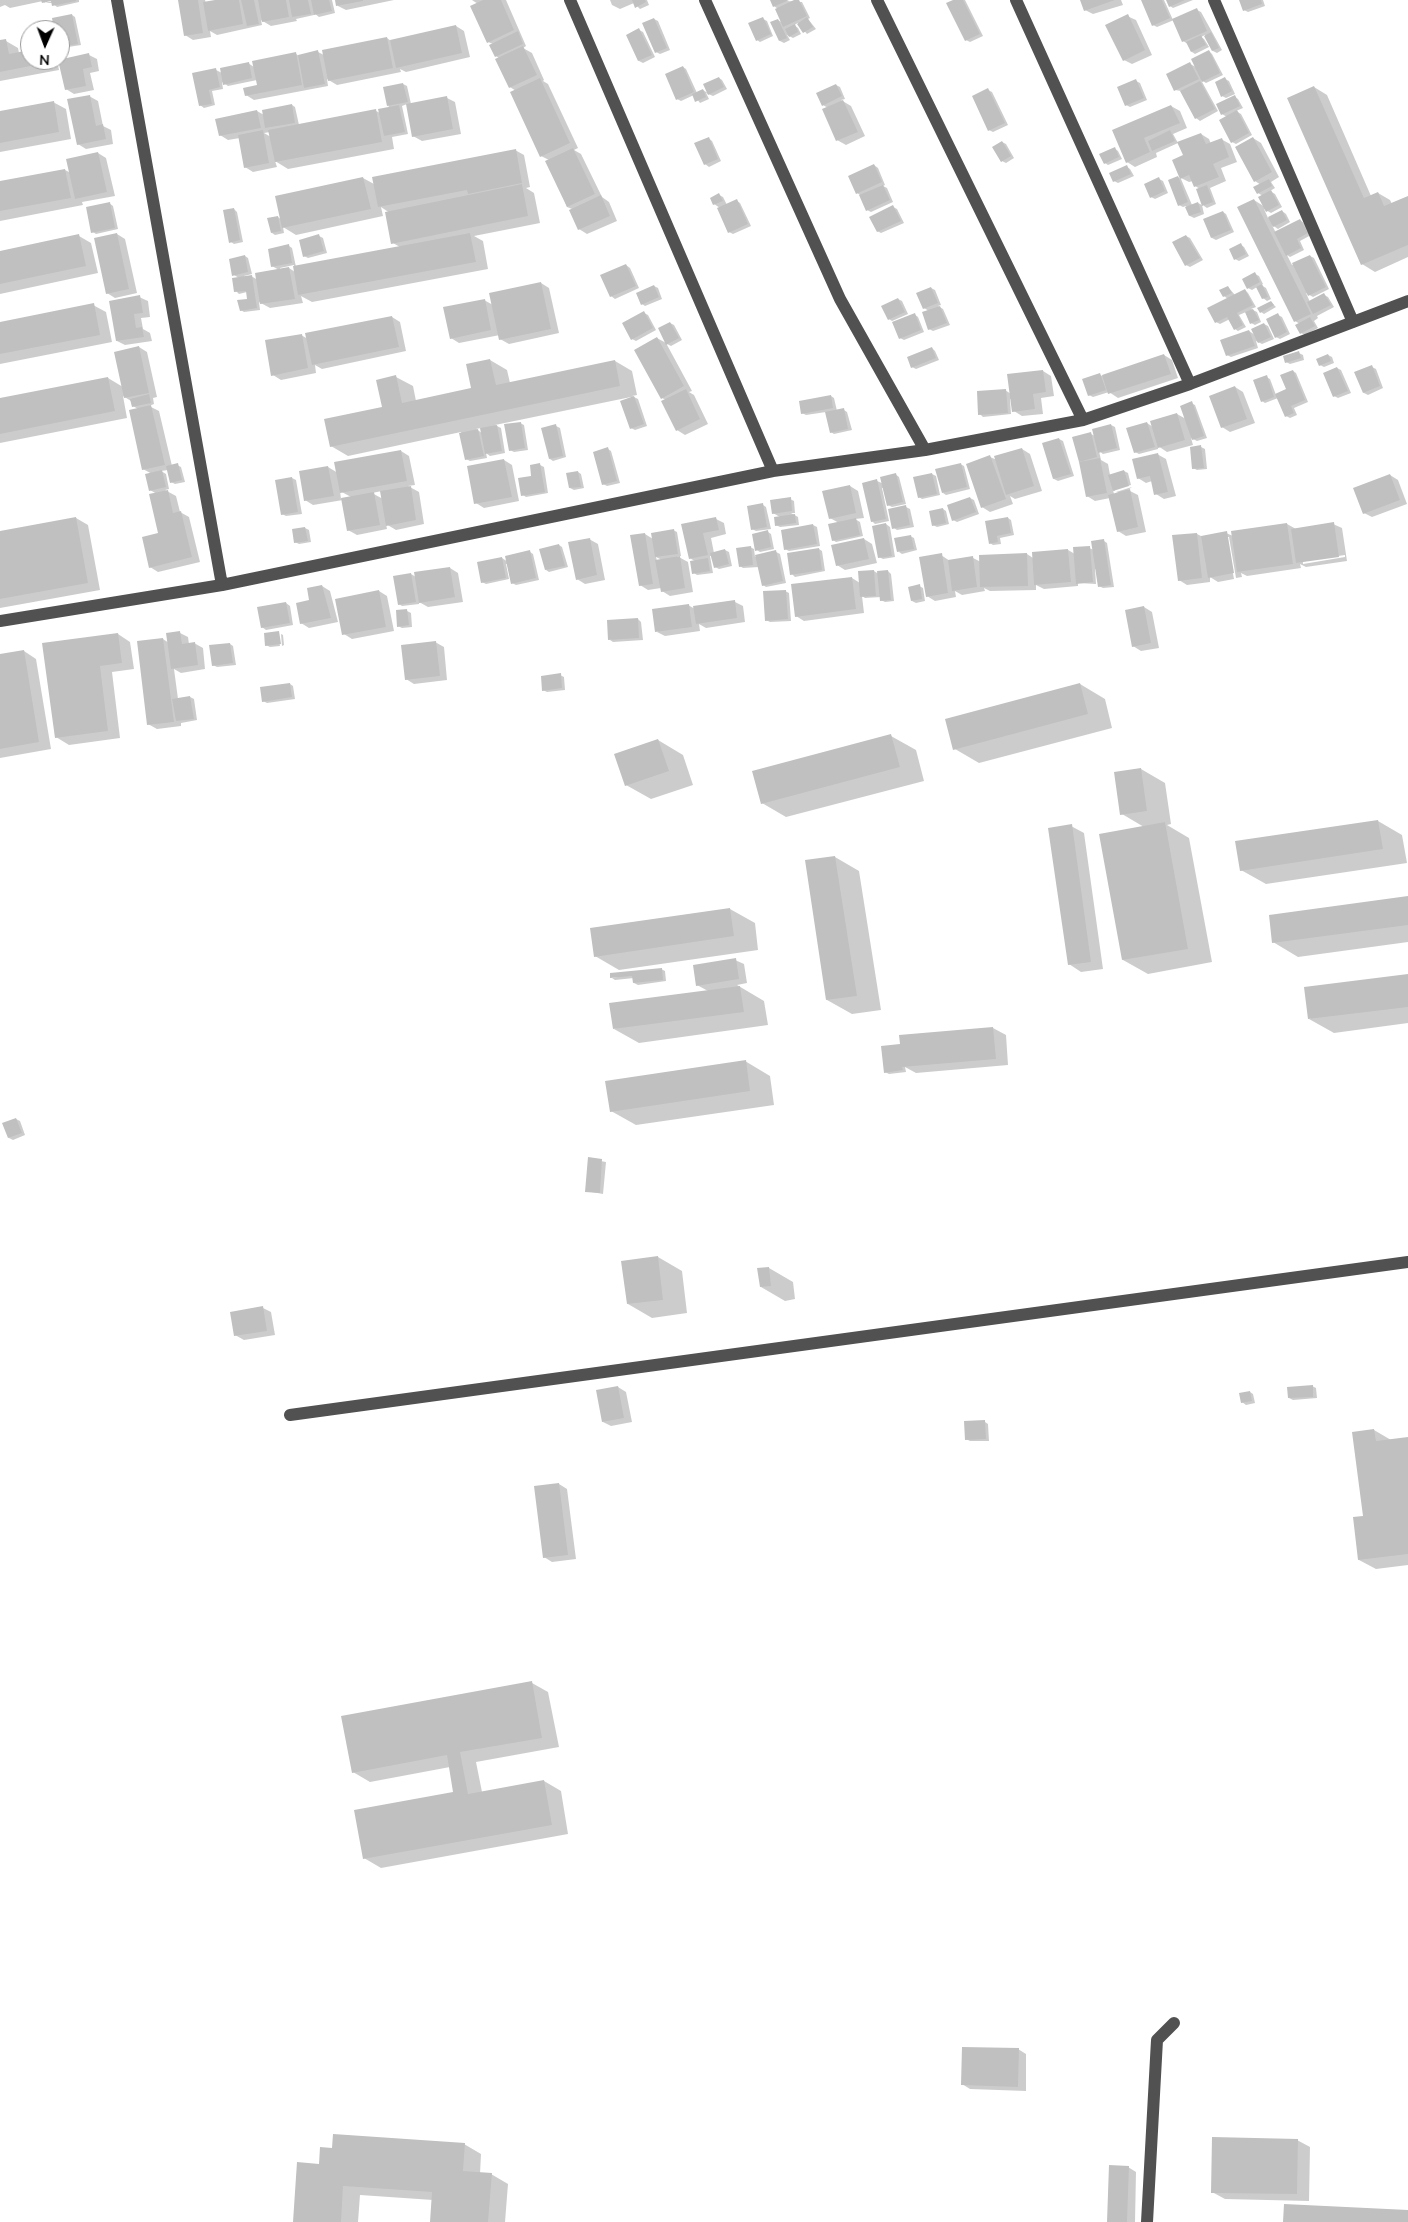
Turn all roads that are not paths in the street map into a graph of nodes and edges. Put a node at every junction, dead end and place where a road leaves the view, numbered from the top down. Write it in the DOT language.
graph roads {
  1 [pos="117,0"];
  2 [pos="570,0"];
  3 [pos="705,0"];
  4 [pos="877,0"];
  5 [pos="1016,0"];
  6 [pos="1214,0"];
  7 [pos="1408,300"];
  8 [pos="1353,322"];
  9 [pos="1190,384"];
  10 [pos="1083,420"];
  11 [pos="925,450"];
  12 [pos="773,471"];
  13 [pos="222,585"];
  14 [pos="0,621"];
  15 [pos="1408,1262"];
  16 [pos="290,1415"];
  17 [pos="1174,2023"];
  18 [pos="1147,2222"];
  1 -- 13 [label="street"];
  2 -- 12 [label="street"];
  3 -- 11 [label="street"];
  4 -- 10 [label="street"];
  5 -- 9 [label="street"];
  6 -- 8 [label="street"];
  7 -- 8 [label="street"];
  8 -- 9 [label="street"];
  9 -- 10 [label="street"];
  10 -- 11 [label="street"];
  11 -- 12 [label="street"];
  12 -- 13 [label="street"];
  13 -- 14 [label="street"];
  15 -- 16 [label="street"];
  17 -- 18 [label="street"];
}
